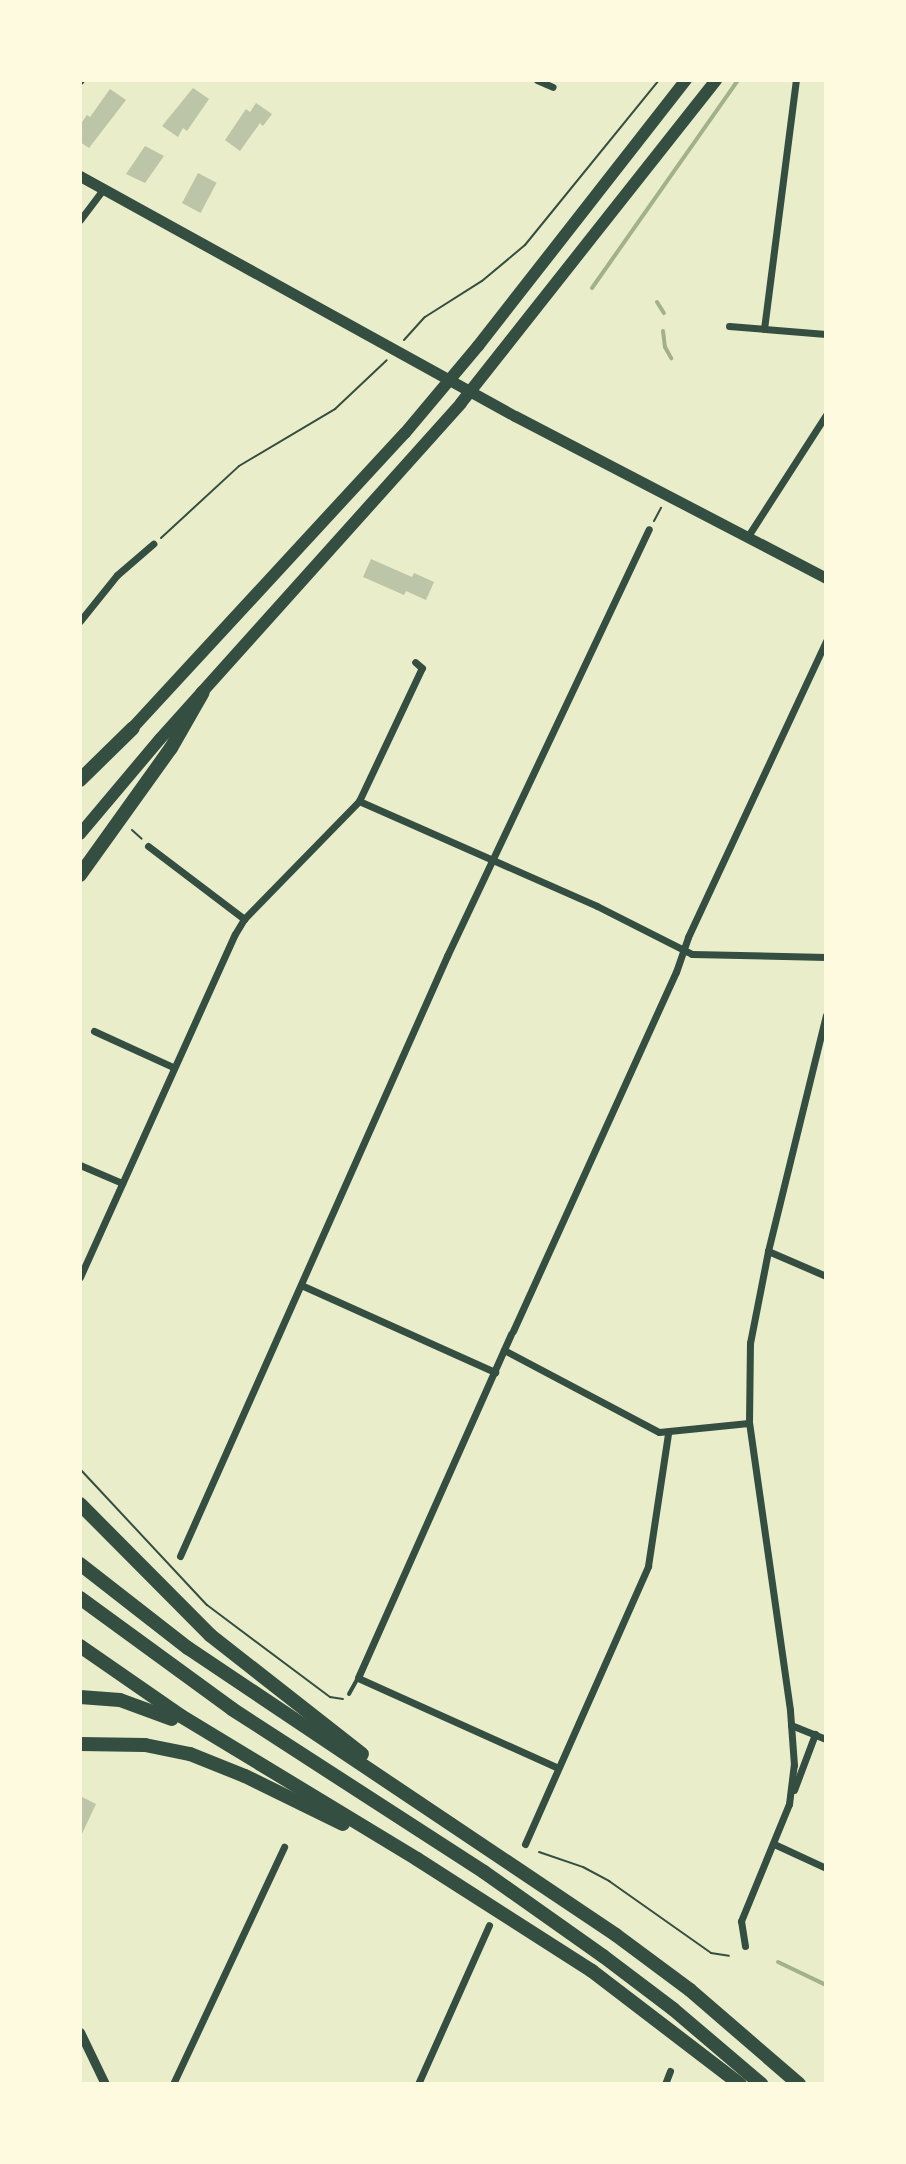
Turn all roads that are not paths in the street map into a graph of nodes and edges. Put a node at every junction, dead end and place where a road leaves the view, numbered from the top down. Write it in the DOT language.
graph roads {
  1 [pos="537,80"];
  2 [pos="686,80"];
  3 [pos="716,80"];
  4 [pos="796,80"];
  5 [pos="553,87"];
  6 [pos="80,176"];
  7 [pos="103,189"];
  8 [pos="80,220"];
  9 [pos="729,326"];
  10 [pos="764,329"];
  11 [pos="826,334"];
  12 [pos="826,415"];
  13 [pos="649,529"];
  14 [pos="748,536"];
  15 [pos="153,544"];
  16 [pos="826,578"];
  17 [pos="80,621"];
  18 [pos="826,641"];
  19 [pos="415,662"];
  20 [pos="203,692"];
  21 [pos="133,728"];
  22 [pos="80,780"];
  23 [pos="80,789"];
  24 [pos="359,801"];
  25 [pos="80,834"];
  26 [pos="148,846"];
  27 [pos="495,860"];
  28 [pos="80,875"];
  29 [pos="244,919"];
  30 [pos="685,950"];
  31 [pos="826,957"];
  32 [pos="826,1015"];
  33 [pos="94,1031"];
  34 [pos="173,1067"];
  35 [pos="80,1165"];
  36 [pos="122,1183"];
  37 [pos="768,1251"];
  38 [pos="826,1276"];
  39 [pos="80,1277"];
  40 [pos="301,1285"];
  41 [pos="504,1350"];
  42 [pos="495,1372"];
  43 [pos="749,1423"];
  44 [pos="668,1434"];
  45 [pos="80,1504"];
  46 [pos="180,1556"];
  47 [pos="80,1564"];
  48 [pos="80,1598"];
  49 [pos="80,1646"];
  50 [pos="358,1678"];
  51 [pos="349,1694"];
  52 [pos="80,1697"];
  53 [pos="791,1725"];
  54 [pos="815,1734"];
  55 [pos="826,1739"];
  56 [pos="80,1744"];
  57 [pos="243,1753"];
  58 [pos="558,1768"];
  59 [pos="414,1798"];
  60 [pos="789,1804"];
  61 [pos="525,1844"];
  62 [pos="774,1844"];
  63 [pos="284,1847"];
  64 [pos="417,1859"];
  65 [pos="826,1868"];
  66 [pos="489,1925"];
  67 [pos="745,1946"];
  68 [pos="80,2032"];
  69 [pos="670,2071"];
  70 [pos="105,2084"];
  71 [pos="173,2084"];
  72 [pos="418,2084"];
  73 [pos="665,2084"];
  74 [pos="740,2084"];
  75 [pos="761,2084"];
  76 [pos="799,2084"];
  1 -- 5 [label="street"];
  2 -- 21 [label="highway"];
  3 -- 20 [label="highway"];
  4 -- 10 [label="street"];
  6 -- 7 [label="main road"];
  7 -- 8 [label="street"];
  7 -- 14 [label="main road"];
  9 -- 10 [label="street"];
  10 -- 11 [label="street"];
  12 -- 14 [label="street"];
  13 -- 27 [label="street"];
  14 -- 16 [label="main road"];
  15 -- 17 [label="street"];
  18 -- 30 [label="street"];
  19 -- 24 [label="street"];
  20 -- 25 [label="highway"];
  20 -- 28 [label="highway"];
  21 -- 22 [label="highway"];
  21 -- 23 [label="highway"];
  24 -- 27 [label="street"];
  24 -- 29 [label="street"];
  26 -- 29 [label="street"];
  27 -- 30 [label="street"];
  27 -- 40 [label="street"];
  29 -- 34 [label="street"];
  30 -- 31 [label="street"];
  30 -- 41 [label="street"];
  32 -- 37 [label="street"];
  33 -- 34 [label="street"];
  34 -- 36 [label="street"];
  35 -- 36 [label="street"];
  36 -- 39 [label="street"];
  37 -- 38 [label="street"];
  37 -- 43 [label="street"];
  40 -- 42 [label="street"];
  40 -- 46 [label="street"];
  41 -- 42 [label="street"];
  41 -- 44 [label="street"];
  42 -- 50 [label="street"];
  43 -- 44 [label="street"];
  43 -- 53 [label="street"];
  44 -- 58 [label="street"];
  45 -- 59 [label="highway"];
  47 -- 59 [label="highway"];
  48 -- 75 [label="highway"];
  49 -- 57 [label="highway"];
  50 -- 51 [label="lane"];
  50 -- 58 [label="street"];
  52 -- 57 [label="highway"];
  53 -- 54 [label="street"];
  53 -- 60 [label="street"];
  54 -- 55 [label="street"];
  54 -- 60 [label="street"];
  56 -- 64 [label="highway"];
  57 -- 64 [label="highway"];
  58 -- 61 [label="street"];
  59 -- 76 [label="highway"];
  60 -- 62 [label="street"];
  62 -- 65 [label="street"];
  62 -- 67 [label="street"];
  63 -- 71 [label="street"];
  64 -- 74 [label="highway"];
  66 -- 72 [label="street"];
  68 -- 70 [label="street"];
  69 -- 73 [label="street"];
}
